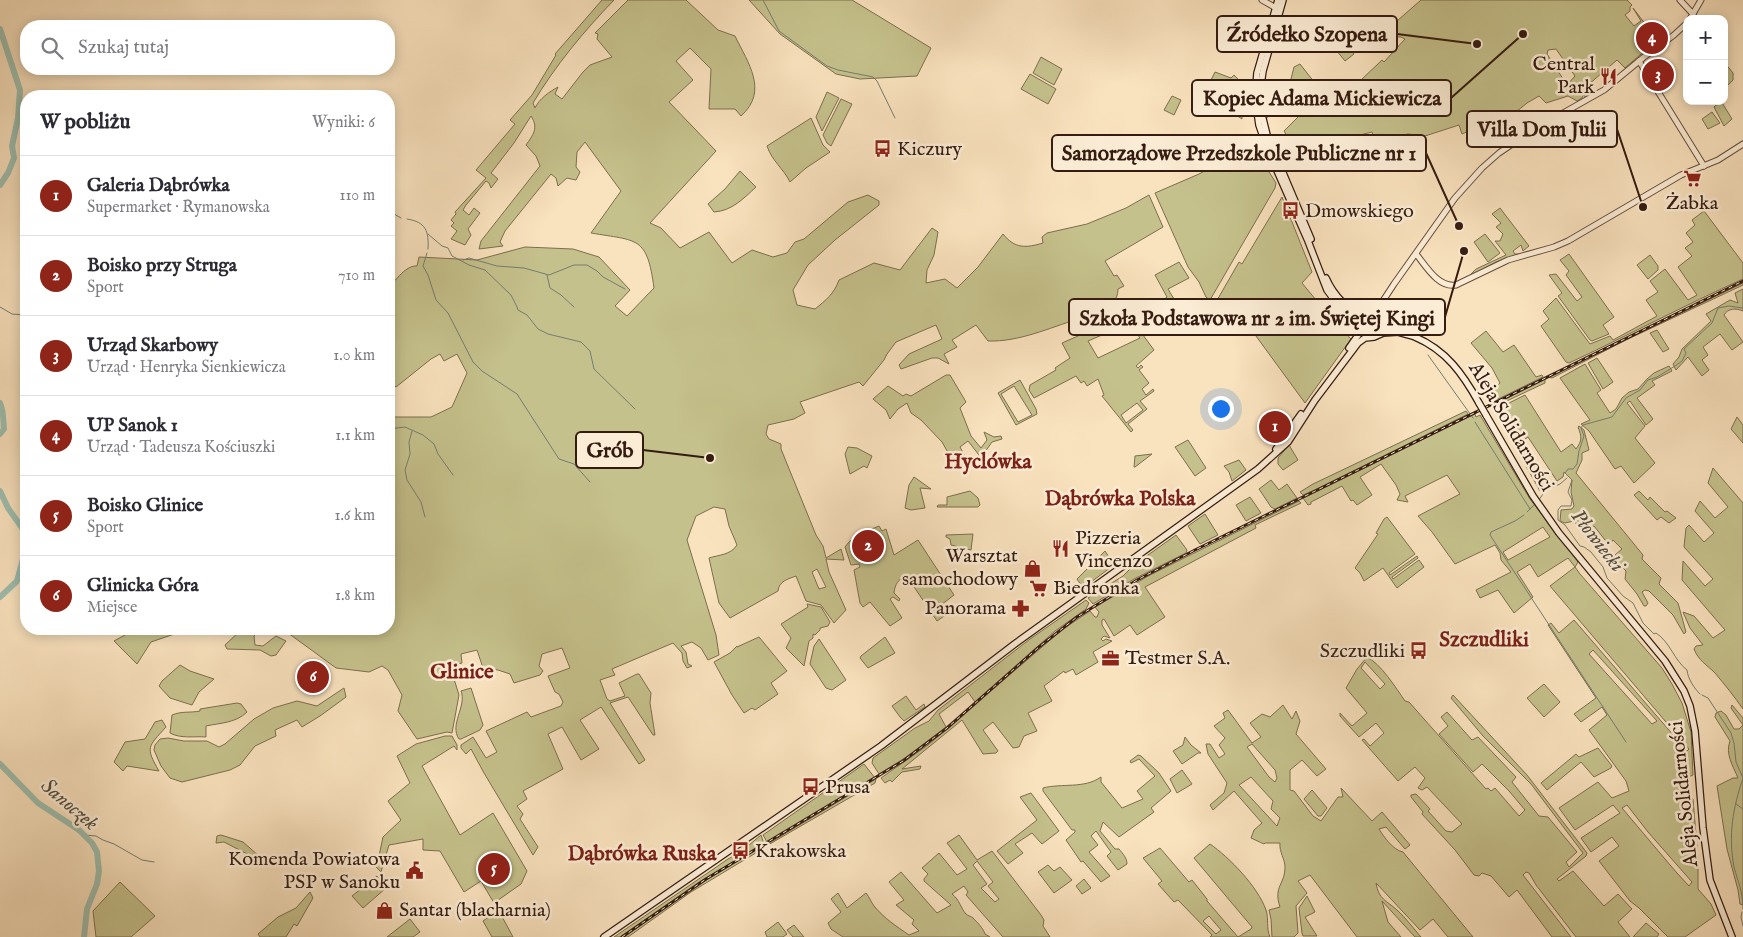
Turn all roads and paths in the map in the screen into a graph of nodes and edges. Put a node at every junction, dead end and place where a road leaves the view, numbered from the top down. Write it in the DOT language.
graph roads {
  1 [pos="1262,0"];
  2 [pos="1268,0"];
  3 [pos="1680,0"];
  4 [pos="1701,0"];
  5 [pos="1279,4"];
  6 [pos="1691,15"];
  7 [pos="1693,15"];
  8 [pos="1683,27"];
  9 [pos="1639,61"];
  10 [pos="1743,144"];
  11 [pos="1704,166"];
  12 [pos="1416,254"];
  13 [pos="1386,299"];
  14 [pos="1370,316"];
  15 [pos="1381,322"];
  16 [pos="1361,329"];
  17 [pos="1398,332"];
  18 [pos="1379,335"];
  19 [pos="1368,337"];
  20 [pos="1271,457"];
  21 [pos="604,937"];
  22 [pos="1732,937"];
  1 -- 5 [label="street"];
  2 -- 5 [label="street"];
  3 -- 6 [label="street"];
  4 -- 7 [label="street"];
  5 -- 14 [label="main road"];
  5 -- 16 [label="main road"];
  8 -- 9 [label="street"];
  9 -- 11 [label="street"];
  9 -- 12 [label="street"];
  10 -- 11 [label="street"];
  11 -- 12 [label="street"];
  12 -- 13 [label="street"];
  13 -- 14 [label="street"];
  13 -- 15 [label="street"];
  14 -- 15 [label="main road"];
  14 -- 16 [label="main road"];
  15 -- 17 [label="main road, Aleja Solidarności"];
  15 -- 18 [label="main road"];
  16 -- 19 [label="main road"];
  16 -- 20 [label="main road"];
  17 -- 18 [label="main road, Aleja Solidarności"];
  17 -- 22 [label="main road, Aleja Solidarności, bridge"];
  18 -- 19 [label="main road"];
  19 -- 20 [label="main road"];
  20 -- 21 [label="main road"];
}
